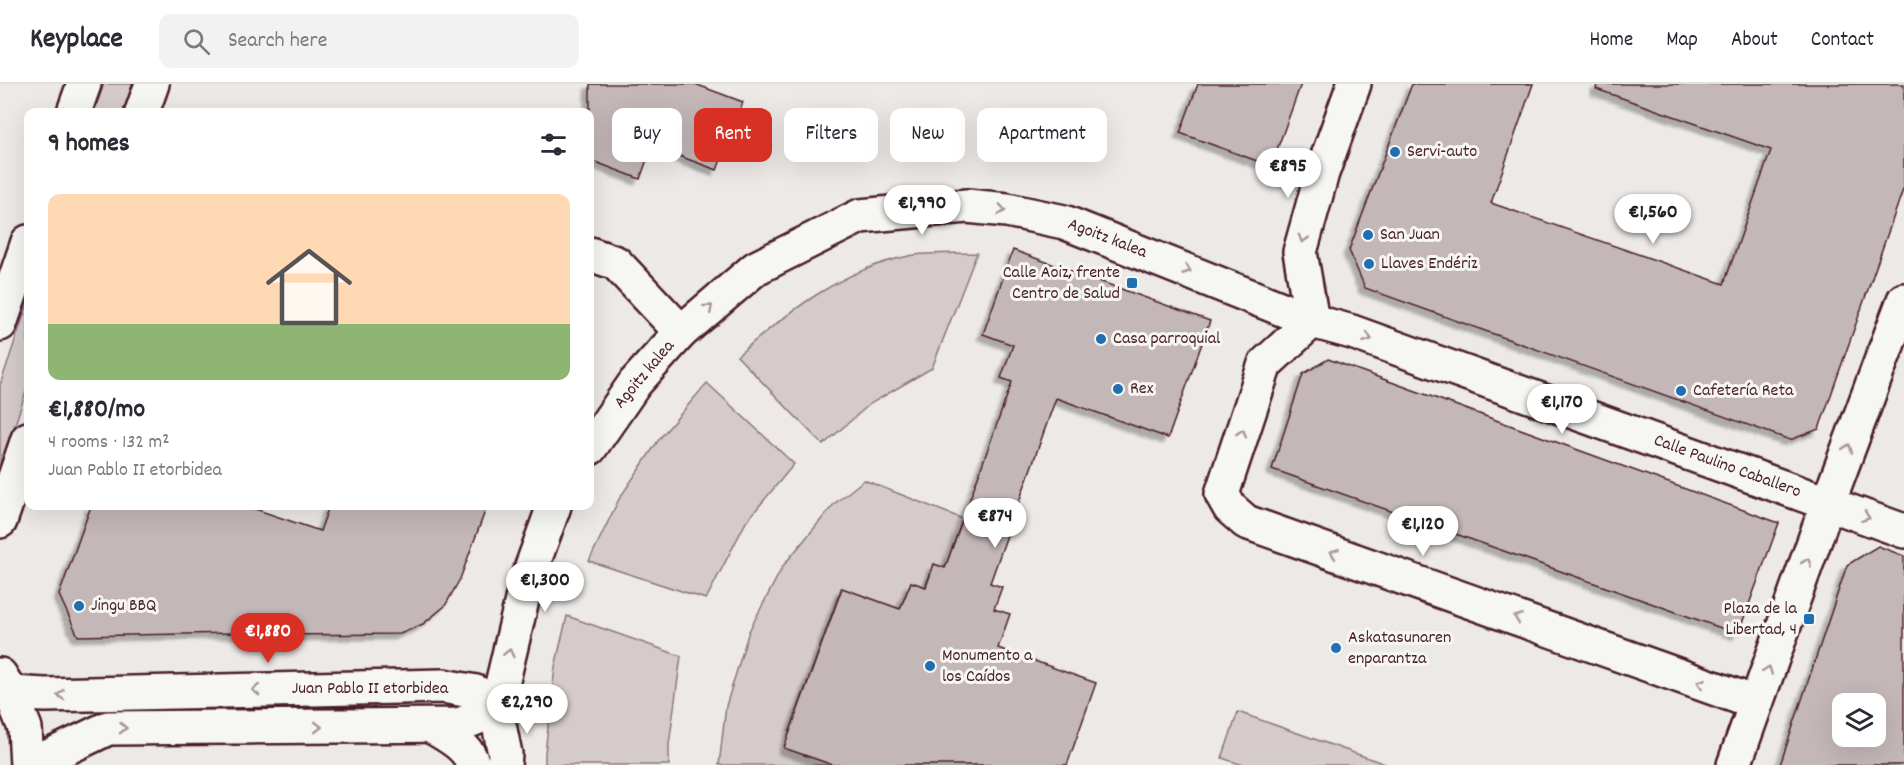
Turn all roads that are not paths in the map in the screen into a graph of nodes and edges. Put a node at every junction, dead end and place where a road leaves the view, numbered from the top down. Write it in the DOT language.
graph roads {
  1 [pos="84,84"];
  2 [pos="152,84"];
  3 [pos="1354,84"];
  4 [pos="75,108"];
  5 [pos="143,108"];
  6 [pos="24,254"];
  7 [pos="594,255"];
  8 [pos="1904,300"];
  9 [pos="1312,321"];
  10 [pos="0,324"];
  11 [pos="681,332"];
  12 [pos="594,442"];
  13 [pos="24,451"];
  14 [pos="1827,503"];
  15 [pos="553,510"];
  16 [pos="0,521"];
  17 [pos="1904,531"];
  18 [pos="6,684"];
  19 [pos="1756,703"];
  20 [pos="496,710"];
  21 [pos="431,726"];
  22 [pos="29,765"];
  23 [pos="473,765"];
  24 [pos="504,765"];
  25 [pos="1734,765"];
  1 -- 4 [label="street"];
  2 -- 5 [label="street"];
  3 -- 9 [label="street, one-way"];
  6 -- 10 [label="street"];
  7 -- 11 [label="street, Agoitz kalea"];
  14 -- 8 [label="street, one-way"];
  11 -- 9 [label="street, Agoitz kalea, one-way"];
  9 -- 14 [label="street, Calle Paulino Caballero, one-way"];
  19 -- 9 [label="street, one-way"];
  11 -- 12 [label="street, Agoitz kalea"];
  13 -- 16 [label="street"];
  14 -- 17 [label="street, Calle Paulino Caballero, one-way"];
  19 -- 14 [label="street, one-way"];
  20 -- 15 [label="street, one-way"];
  20 -- 18 [label="street, Juan Pablo II etorbidea, one-way"];
  18 -- 22 [label="street"];
  19 -- 25 [label="street"];
  20 -- 21 [label="street, Juan Pablo II etorbidea"];
  20 -- 24 [label="street"];
  22 -- 21 [label="street, Juan Pablo II etorbidea, one-way"];
  21 -- 23 [label="street"];
}
